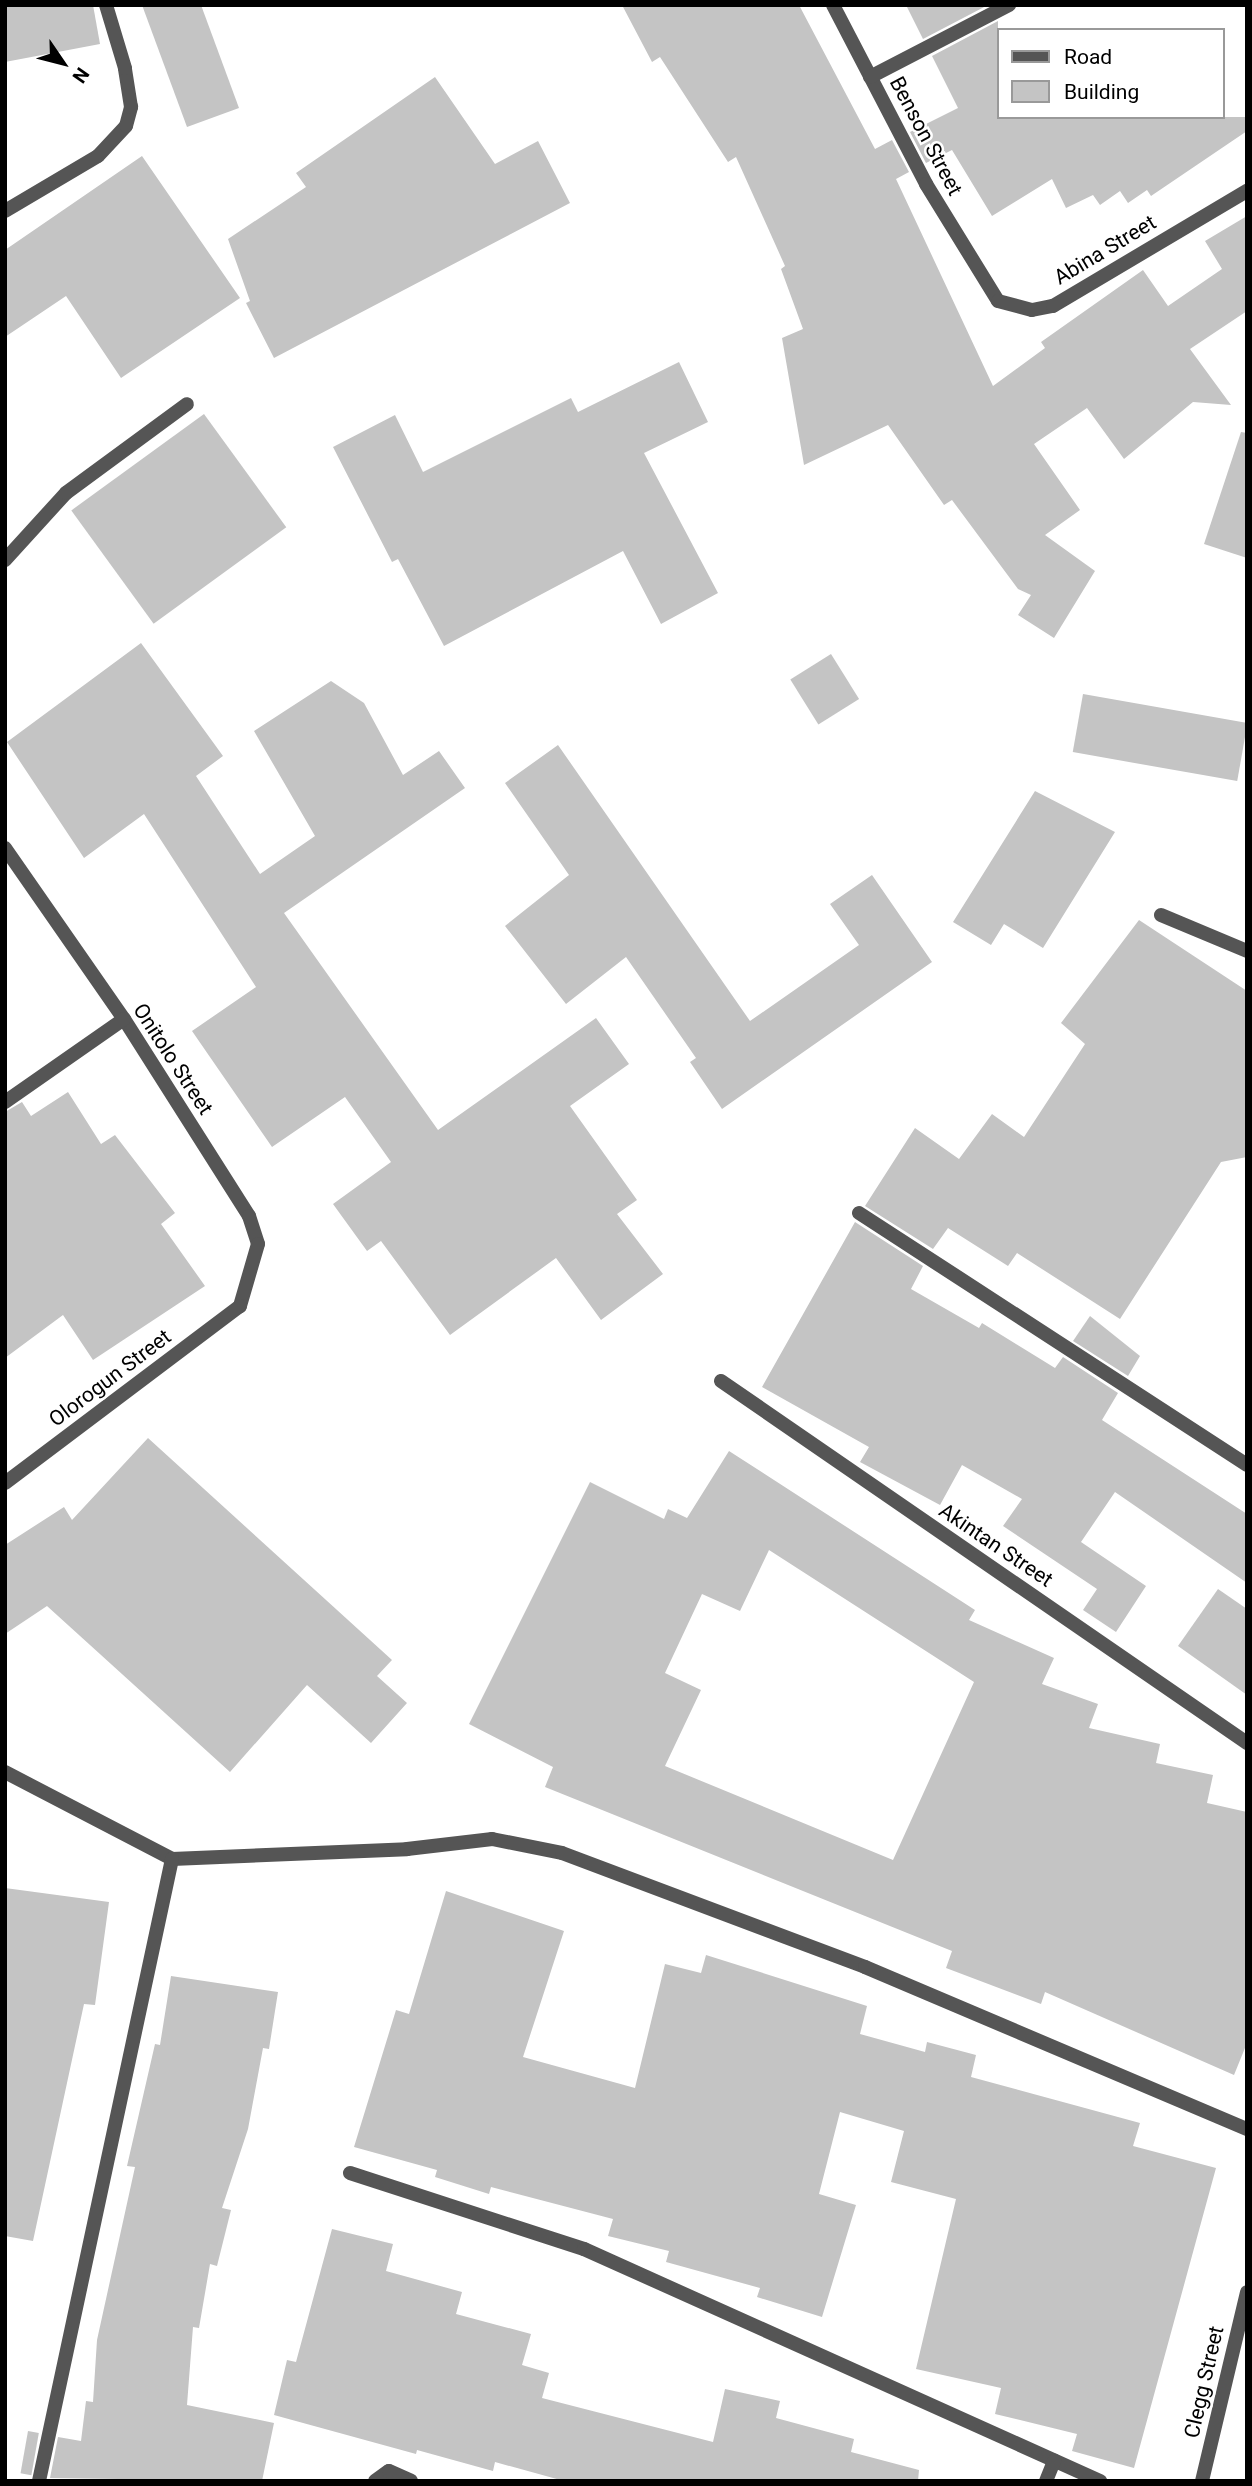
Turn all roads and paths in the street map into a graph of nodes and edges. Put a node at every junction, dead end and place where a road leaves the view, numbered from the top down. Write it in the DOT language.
graph roads {
  1 [pos="106,5"];
  2 [pos="833,5"];
  3 [pos="1009,5"];
  4 [pos="870,76"];
  5 [pos="1247,191"];
  6 [pos="5,211"];
  7 [pos="984,285"];
  8 [pos="187,404"];
  9 [pos="5,560"];
  10 [pos="5,848"];
  11 [pos="1161,915"];
  12 [pos="1247,951"];
  13 [pos="124,1019"];
  14 [pos="5,1102"];
  15 [pos="859,1213"];
  16 [pos="240,1306"];
  17 [pos="721,1381"];
  18 [pos="1247,1465"];
  19 [pos="5,1483"];
  20 [pos="1247,1742"];
  21 [pos="5,1772"];
  22 [pos="172,1859"];
  23 [pos="1247,2129"];
  24 [pos="350,2173"];
  25 [pos="1247,2292"];
  26 [pos="1054,2461"];
  27 [pos="39,2481"];
  28 [pos="375,2481"];
  29 [pos="411,2481"];
  30 [pos="1046,2481"];
  31 [pos="1100,2481"];
  32 [pos="1202,2481"];
  1 -- 6 [label="street"];
  2 -- 4 [label="street, Benson Street"];
  3 -- 4 [label="street"];
  4 -- 7 [label="street, Benson Street"];
  5 -- 7 [label="street, Abina Street"];
  8 -- 9 [label="street"];
  10 -- 13 [label="street, Onitolo Street"];
  11 -- 12 [label="street"];
  13 -- 14 [label="street"];
  13 -- 16 [label="street, Onitolo Street"];
  15 -- 18 [label="street"];
  16 -- 19 [label="street, Olorogun Street"];
  17 -- 20 [label="street, Akintan Street"];
  21 -- 22 [label="street"];
  22 -- 23 [label="street"];
  22 -- 27 [label="street"];
  24 -- 26 [label="street"];
  25 -- 32 [label="street, Clegg Street"];
  26 -- 30 [label="street"];
  26 -- 31 [label="street"];
  28 -- 29 [label="street"];
}
